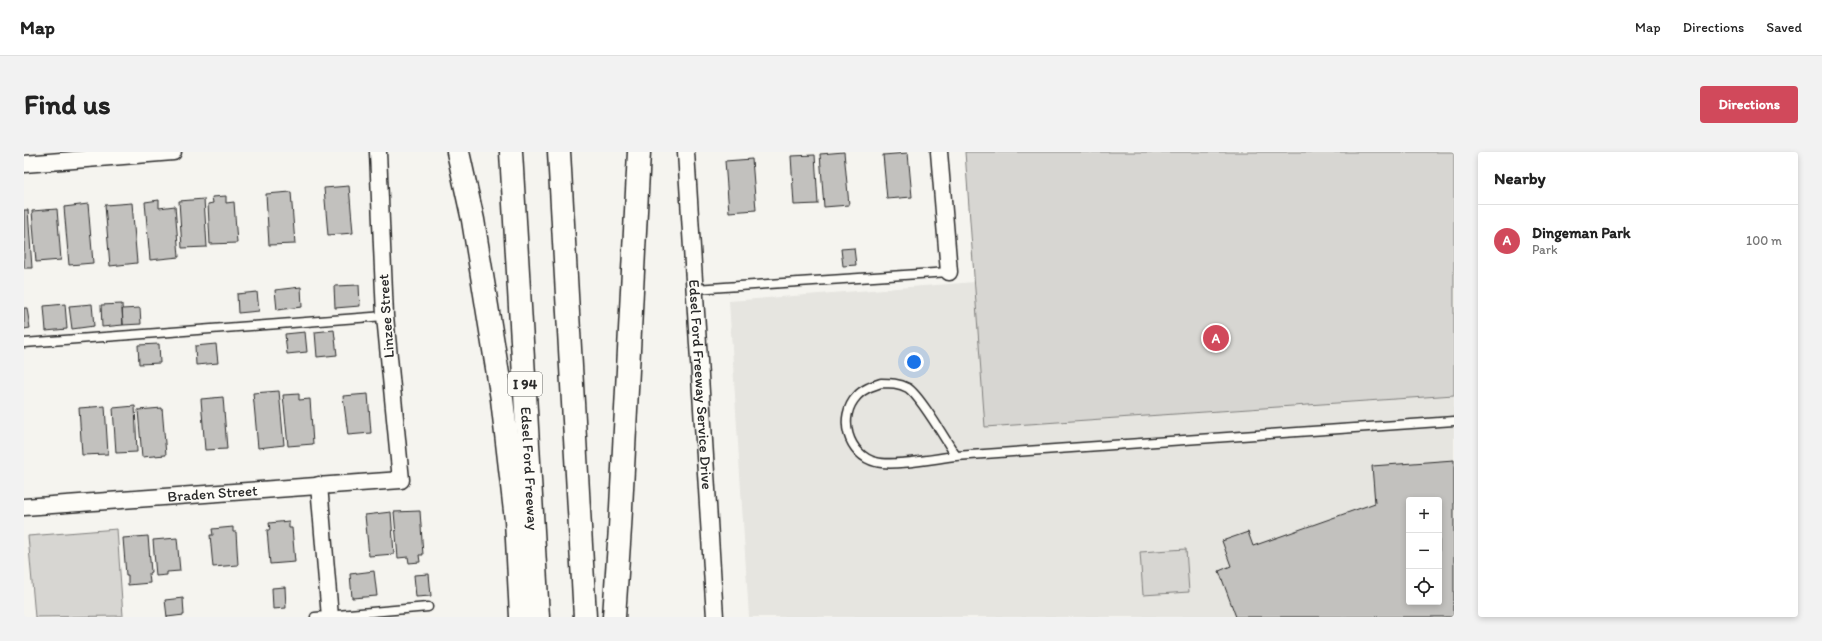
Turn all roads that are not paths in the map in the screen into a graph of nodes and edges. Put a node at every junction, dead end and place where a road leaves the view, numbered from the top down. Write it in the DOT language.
graph roads {
  1 [pos="173,152"];
  2 [pos="378,152"];
  3 [pos="458,152"];
  4 [pos="511,152"];
  5 [pos="559,152"];
  6 [pos="639,152"];
  7 [pos="686,152"];
  8 [pos="939,152"];
  9 [pos="24,164"];
  10 [pos="949,272"];
  11 [pos="695,289"];
  12 [pos="385,316"];
  13 [pos="24,343"];
  14 [pos="1454,421"];
  15 [pos="956,456"];
  16 [pos="401,480"];
  17 [pos="319,485"];
  18 [pos="24,507"];
  19 [pos="428,607"];
  20 [pos="325,617"];
  21 [pos="521,617"];
  22 [pos="538,617"];
  23 [pos="585,617"];
  24 [pos="614,617"];
  25 [pos="715,617"];
  1 -- 9 [label="street"];
  2 -- 12 [label="street, Linzee Street"];
  3 -- 21 [label="highway"];
  4 -- 22 [label="highway, Edsel Ford Freeway / I 94"];
  5 -- 23 [label="highway"];
  6 -- 24 [label="highway"];
  7 -- 11 [label="street, Edsel Ford Freeway Service Drive"];
  8 -- 10 [label="street"];
  10 -- 11 [label="lane"];
  11 -- 25 [label="street, Edsel Ford Freeway Service Drive"];
  12 -- 13 [label="lane"];
  12 -- 16 [label="street, Linzee Street"];
  14 -- 15 [label="lane"];
  15 -- 15 [label="lane"];
  16 -- 17 [label="street, Braden Street"];
  17 -- 18 [label="street, Braden Street"];
  17 -- 20 [label="street"];
  19 -- 20 [label="lane"];
}
